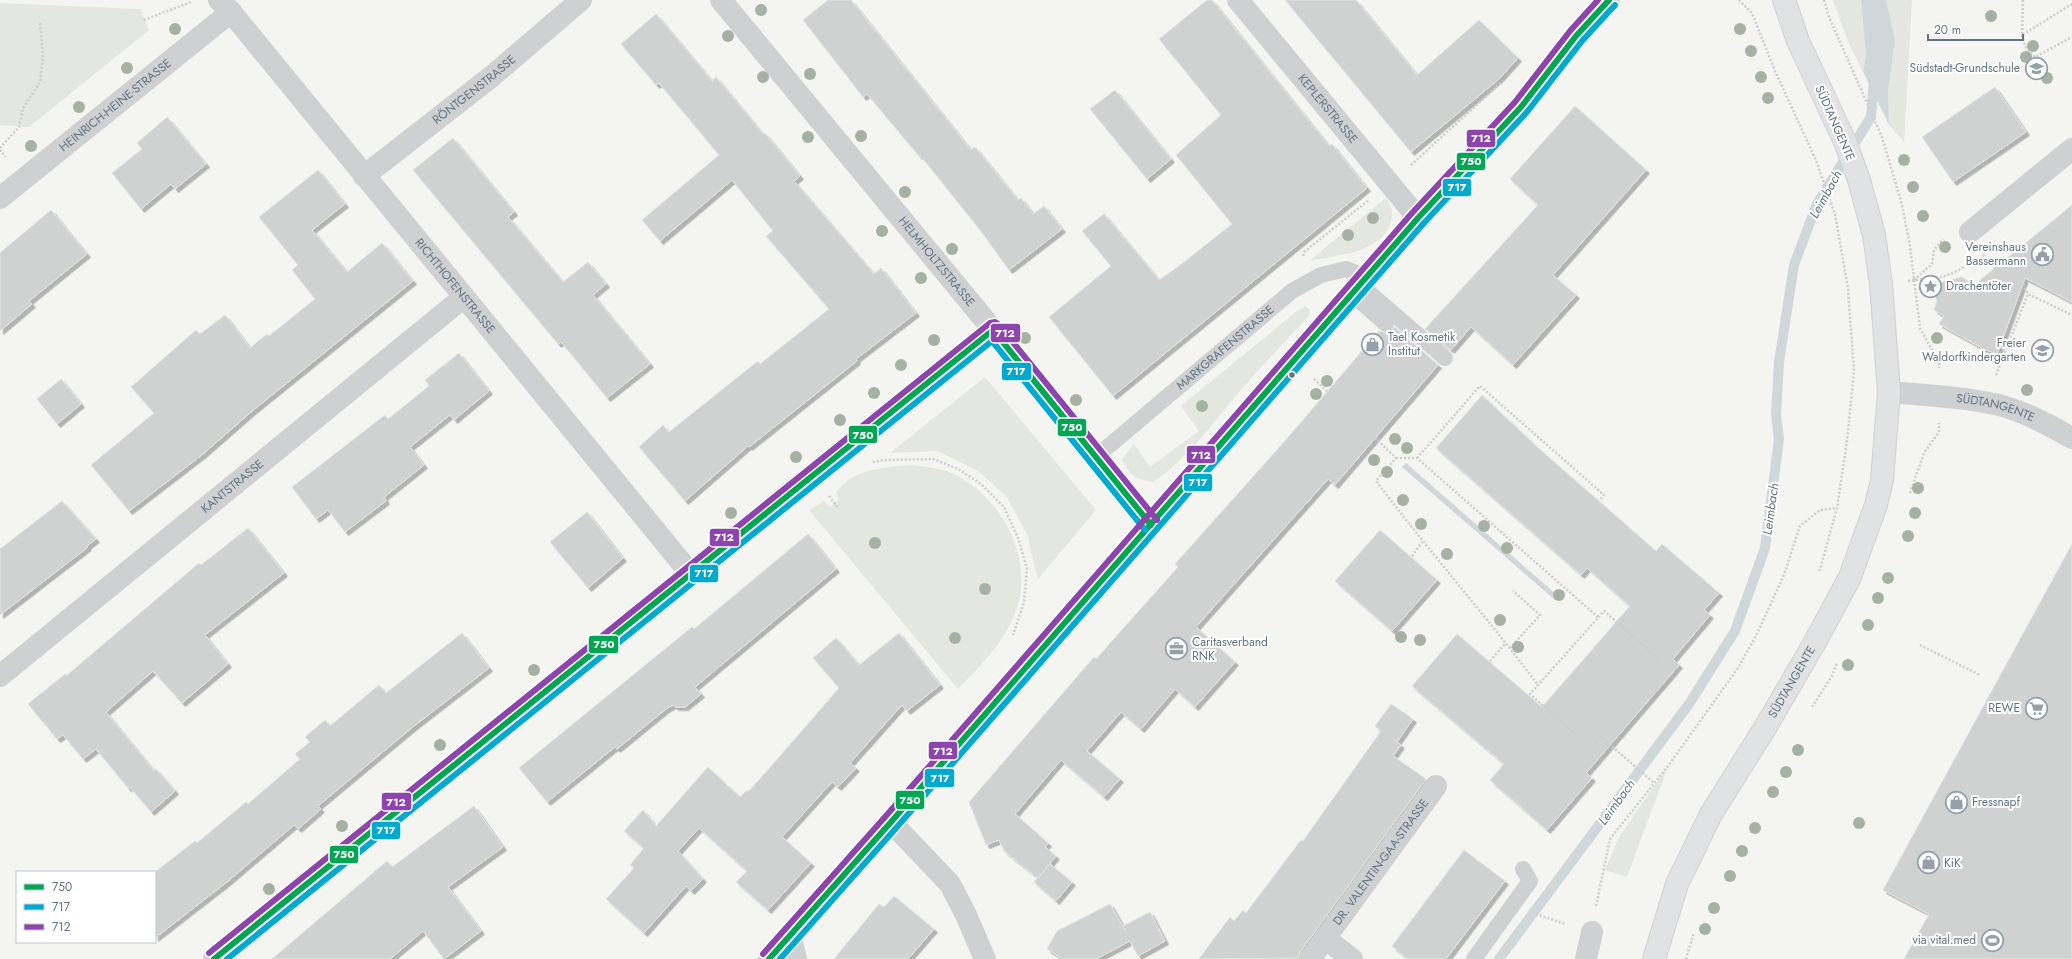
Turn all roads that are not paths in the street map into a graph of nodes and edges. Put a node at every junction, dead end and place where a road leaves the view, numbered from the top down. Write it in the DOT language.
graph roads {
  1 [pos="581,0"];
  2 [pos="721,0"];
  3 [pos="1238,0"];
  4 [pos="1609,0"];
  5 [pos="1784,0"];
  6 [pos="225,6"];
  7 [pos="2072,148"];
  8 [pos="364,176"];
  9 [pos="0,198"];
  10 [pos="1418,218"];
  11 [pos="1970,232"];
  12 [pos="1359,285"];
  13 [pos="464,297"];
  14 [pos="1386,324"];
  15 [pos="993,330"];
  16 [pos="1445,358"];
  17 [pos="1889,392"];
  18 [pos="2072,438"];
  19 [pos="1097,456"];
  20 [pos="1150,525"];
  21 [pos="690,573"];
  22 [pos="0,676"];
  23 [pos="1436,786"];
  24 [pos="891,822"];
  25 [pos="1523,869"];
  26 [pos="1592,932"];
  27 [pos="790,935"];
  28 [pos="1326,939"];
  29 [pos="214,959"];
  30 [pos="769,959"];
  31 [pos="796,959"];
  32 [pos="985,959"];
  33 [pos="1310,959"];
  34 [pos="1352,959"];
  35 [pos="1474,959"];
  36 [pos="1586,959"];
  37 [pos="1654,959"];
  1 -- 8 [label="street, RÖNTGENSTRASSE"];
  2 -- 15 [label="street, HELMHOLTZSTRASSE"];
  3 -- 10 [label="street, KEPLERSTRASSE"];
  4 -- 10 [label="street"];
  5 -- 17 [label="main road, SÜDTANGENTE"];
  6 -- 8 [label="street, RICHTHOFENSTRASSE"];
  6 -- 9 [label="street, HEINRICH-HEINE-STRASSE"];
  7 -- 11 [label="street"];
  8 -- 13 [label="street, RICHTHOFENSTRASSE"];
  10 -- 12 [label="street"];
  12 -- 14 [label="lane"];
  12 -- 16 [label="lane"];
  12 -- 19 [label="lane, MARKGRAFENSTRASSE"];
  12 -- 20 [label="street"];
  13 -- 21 [label="street, RICHTHOFENSTRASSE"];
  13 -- 22 [label="street, KANTSTRASSE"];
  15 -- 19 [label="street, HELMHOLTZSTRASSE"];
  15 -- 21 [label="street"];
  17 -- 18 [label="street, SÜDTANGENTE"];
  17 -- 37 [label="main road, SÜDTANGENTE"];
  19 -- 20 [label="street, HELMHOLTZSTRASSE"];
  20 -- 24 [label="street"];
  21 -- 29 [label="street"];
  23 -- 28 [label="street, DR. VALENTIN-GAA-STRASSE"];
  24 -- 27 [label="street"];
  24 -- 32 [label="street"];
  25 -- 35 [label="lane"];
  26 -- 36 [label="street"];
  27 -- 30 [label="street"];
  27 -- 31 [label="street"];
  28 -- 33 [label="street, DR. VALENTIN-GAA-STRASSE"];
  28 -- 34 [label="street, DR. VALENTIN-GAA-STRASSE"];
}
